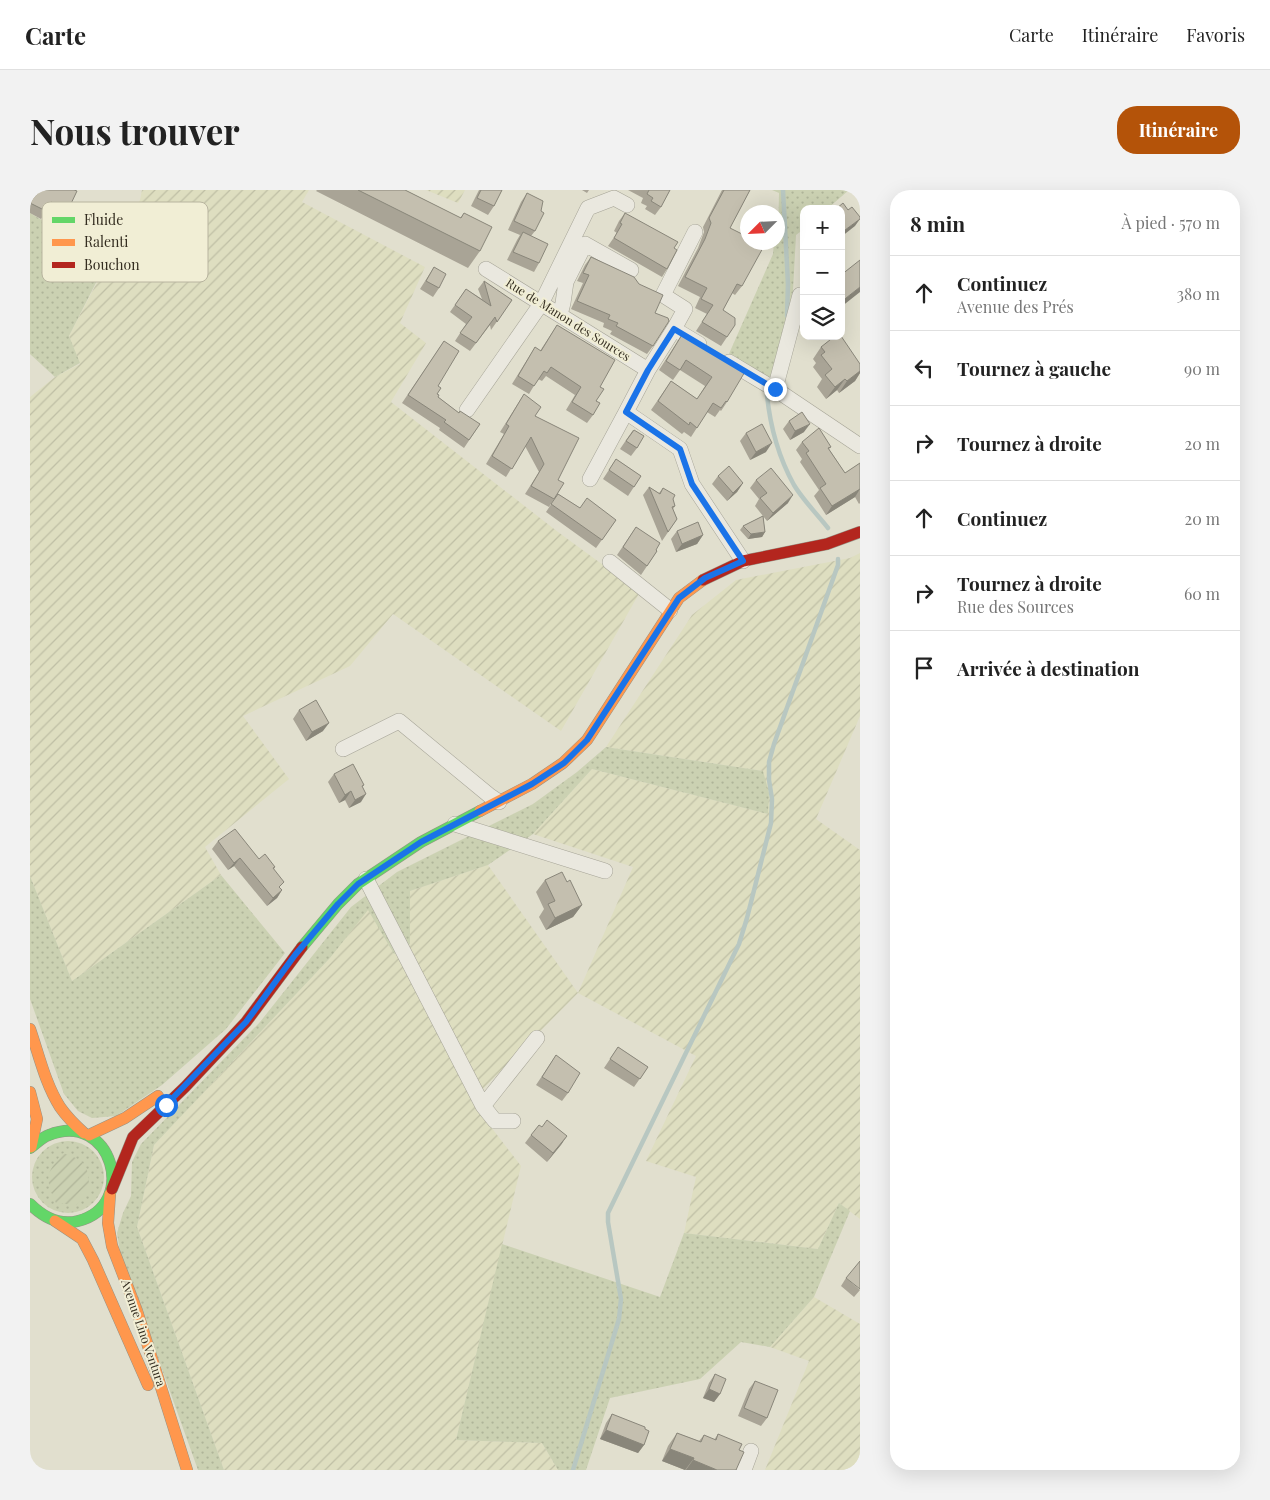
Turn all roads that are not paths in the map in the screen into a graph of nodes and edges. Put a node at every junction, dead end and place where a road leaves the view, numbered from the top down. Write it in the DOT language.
graph roads {
  1 [pos="626,205"];
  2 [pos="695,232"];
  3 [pos="486,270"];
  4 [pos="631,270"];
  5 [pos="646,287"];
  6 [pos="663,295"];
  7 [pos="800,295"];
  8 [pos="541,304"];
  9 [pos="560,315"];
  10 [pos="674,329"];
  11 [pos="648,370"];
  12 [pos="775,389"];
  13 [pos="467,410"];
  14 [pos="626,412"];
  15 [pos="860,446"];
  16 [pos="590,479"];
  17 [pos="860,532"];
  18 [pos="743,561"];
  19 [pos="610,562"];
  20 [pos="670,610"];
  21 [pos="343,749"];
  22 [pos="499,802"];
  23 [pos="456,824"];
  24 [pos="605,871"];
  25 [pos="366,879"];
  26 [pos="30,1028"];
  27 [pos="537,1038"];
  28 [pos="209,1061"];
  29 [pos="30,1092"];
  30 [pos="483,1106"];
  31 [pos="513,1122"];
  32 [pos="86,1134"];
  33 [pos="30,1147"];
  34 [pos="111,1192"];
  35 [pos="30,1204"];
  36 [pos="35,1214"];
  37 [pos="55,1221"];
  38 [pos="751,1451"];
  39 [pos="186,1470"];
  40 [pos="744,1470"];
  1 -- 8 [label="street"];
  2 -- 6 [label="street"];
  3 -- 8 [label="street, Rue de Manon des Sources"];
  4 -- 9 [label="street"];
  5 -- 6 [label="street"];
  6 -- 10 [label="street"];
  7 -- 12 [label="street"];
  8 -- 9 [label="street, Rue de Manon des Sources"];
  8 -- 13 [label="street"];
  9 -- 11 [label="street, Rue de Manon des Sources"];
  10 -- 11 [label="street"];
  10 -- 12 [label="street"];
  11 -- 14 [label="street"];
  12 -- 15 [label="street"];
  14 -- 16 [label="street"];
  14 -- 18 [label="street"];
  17 -- 18 [label="street"];
  18 -- 20 [label="street"];
  19 -- 20 [label="street"];
  20 -- 22 [label="street"];
  21 -- 22 [label="street"];
  22 -- 23 [label="street"];
  23 -- 24 [label="street"];
  23 -- 25 [label="street"];
  25 -- 28 [label="street"];
  25 -- 30 [label="street"];
  26 -- 32 [label="street"];
  27 -- 30 [label="street"];
  28 -- 32 [label="street"];
  28 -- 34 [label="street"];
  29 -- 33 [label="street"];
  30 -- 31 [label="street"];
  32 -- 33 [label="street"];
  32 -- 34 [label="street"];
  34 -- 37 [label="street"];
  34 -- 39 [label="street, Avenue Lino Ventura"];
  35 -- 36 [label="street, Avenue Lino Ventura"];
  36 -- 37 [label="street, Avenue Lino Ventura"];
  37 -- 39 [label="street, Avenue Lino Ventura"];
  38 -- 40 [label="street"];
}
